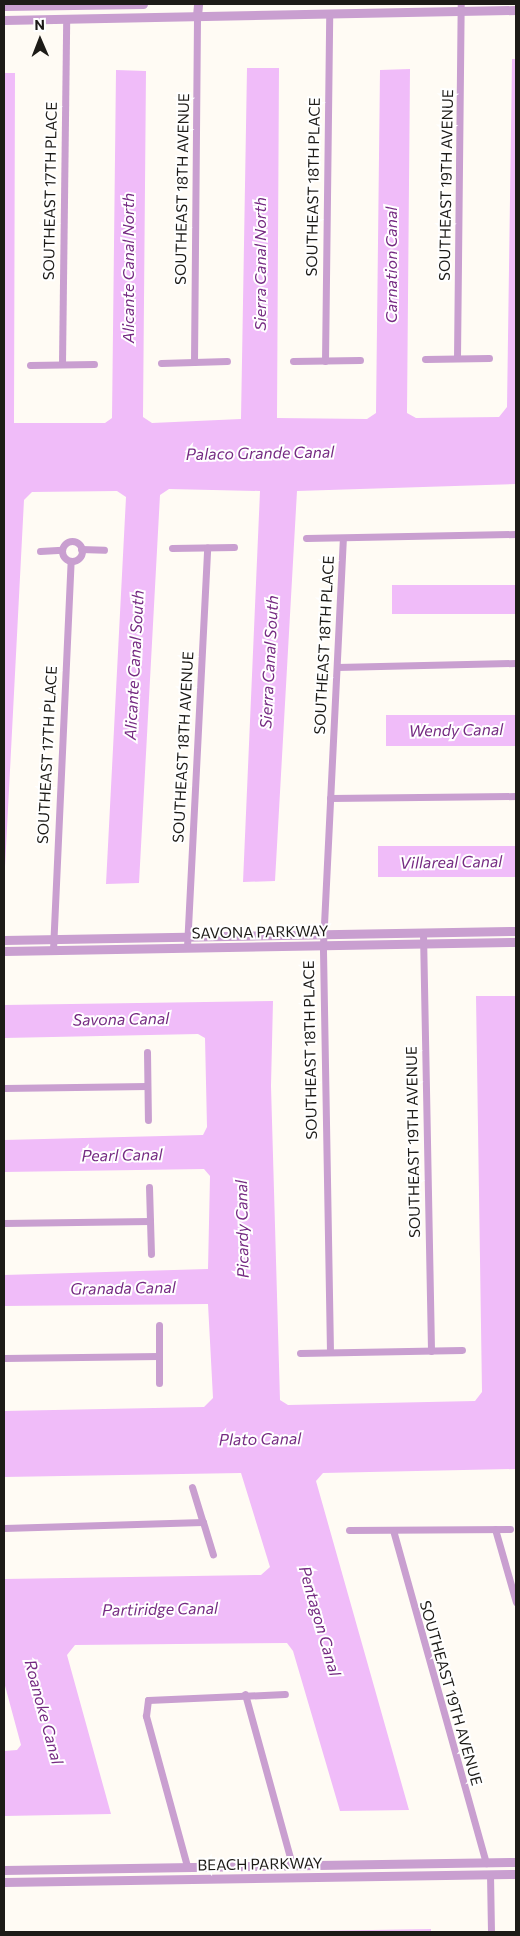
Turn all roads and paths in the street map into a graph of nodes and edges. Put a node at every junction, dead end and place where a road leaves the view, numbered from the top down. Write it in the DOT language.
graph roads {
  1 [pos="66,4"];
  2 [pos="143,4"];
  3 [pos="198,4"];
  4 [pos="329,4"];
  5 [pos="4,6"];
  6 [pos="461,8"];
  7 [pos="516,10"];
  8 [pos="329,14"];
  9 [pos="197,16"];
  10 [pos="66,18"];
  11 [pos="4,20"];
  12 [pos="457,358"];
  13 [pos="489,358"];
  14 [pos="425,359"];
  15 [pos="360,360"];
  16 [pos="227,361"];
  17 [pos="294,361"];
  18 [pos="325,361"];
  19 [pos="194,362"];
  20 [pos="161,363"];
  21 [pos="62,364"];
  22 [pos="94,364"];
  23 [pos="30,365"];
  24 [pos="516,534"];
  25 [pos="306,538"];
  26 [pos="344,538"];
  27 [pos="234,547"];
  28 [pos="172,548"];
  29 [pos="207,548"];
  30 [pos="81,549"];
  31 [pos="62,550"];
  32 [pos="104,550"];
  33 [pos="40,551"];
  34 [pos="71,561"];
  35 [pos="516,663"];
  36 [pos="337,667"];
  37 [pos="516,796"];
  38 [pos="330,798"];
  39 [pos="516,931"];
  40 [pos="423,933"];
  41 [pos="324,934"];
  42 [pos="188,937"];
  43 [pos="53,939"];
  44 [pos="4,940"];
  45 [pos="516,942"];
  46 [pos="424,944"];
  47 [pos="322,945"];
  48 [pos="187,947"];
  49 [pos="53,950"];
  50 [pos="4,951"];
  51 [pos="147,1052"];
  52 [pos="148,1086"];
  53 [pos="4,1088"];
  54 [pos="148,1120"];
  55 [pos="149,1187"];
  56 [pos="150,1221"];
  57 [pos="4,1223"];
  58 [pos="151,1254"];
  59 [pos="159,1325"];
  60 [pos="462,1350"];
  61 [pos="431,1351"];
  62 [pos="330,1352"];
  63 [pos="300,1353"];
  64 [pos="159,1356"];
  65 [pos="4,1358"];
  66 [pos="159,1382"];
  67 [pos="192,1487"];
  68 [pos="203,1522"];
  69 [pos="4,1528"];
  70 [pos="495,1529"];
  71 [pos="510,1529"];
  72 [pos="349,1530"];
  73 [pos="394,1530"];
  74 [pos="213,1555"];
  75 [pos="516,1602"];
  76 [pos="245,1694"];
  77 [pos="285,1694"];
  78 [pos="516,1862"];
  79 [pos="486,1863"];
  80 [pos="292,1865"];
  81 [pos="187,1866"];
  82 [pos="4,1870"];
  83 [pos="490,1874"];
  84 [pos="516,1874"];
  85 [pos="292,1878"];
  86 [pos="189,1879"];
  87 [pos="4,1882"];
  88 [pos="491,1932"];
  1 -- 2 [label="street"];
  1 -- 5 [label="street"];
  1 -- 10 [label="street"];
  3 -- 9 [label="street"];
  4 -- 8 [label="street"];
  6 -- 7 [label="street"];
  6 -- 8 [label="street"];
  6 -- 12 [label="street, SOUTHEAST 19TH AVENUE"];
  8 -- 9 [label="street"];
  8 -- 18 [label="street, SOUTHEAST 18TH PLACE"];
  9 -- 10 [label="street"];
  9 -- 19 [label="street, SOUTHEAST 18TH AVENUE"];
  10 -- 11 [label="street"];
  10 -- 21 [label="street, SOUTHEAST 17TH PLACE"];
  12 -- 13 [label="street"];
  12 -- 14 [label="street"];
  15 -- 18 [label="street"];
  16 -- 19 [label="street"];
  17 -- 18 [label="street"];
  19 -- 20 [label="street"];
  21 -- 22 [label="street"];
  21 -- 23 [label="street"];
  24 -- 26 [label="street"];
  25 -- 26 [label="street"];
  26 -- 36 [label="street, SOUTHEAST 18TH PLACE"];
  27 -- 29 [label="street"];
  28 -- 29 [label="street"];
  29 -- 42 [label="street, SOUTHEAST 18TH AVENUE"];
  30 -- 31 [label="street"];
  30 -- 32 [label="street"];
  30 -- 34 [label="street"];
  31 -- 33 [label="street"];
  31 -- 34 [label="street"];
  34 -- 43 [label="street, SOUTHEAST 17TH PLACE"];
  35 -- 36 [label="street"];
  36 -- 38 [label="street, SOUTHEAST 18TH PLACE"];
  37 -- 38 [label="street"];
  38 -- 41 [label="street, SOUTHEAST 18TH PLACE"];
  39 -- 40 [label="street, SAVONA PARKWAY"];
  40 -- 41 [label="street, SAVONA PARKWAY"];
  40 -- 46 [label="street, SOUTHEAST 19TH AVENUE"];
  41 -- 42 [label="street, SAVONA PARKWAY"];
  41 -- 47 [label="street, SOUTHEAST 18TH PLACE"];
  42 -- 43 [label="street, SAVONA PARKWAY"];
  42 -- 48 [label="street, SOUTHEAST 18TH AVENUE"];
  43 -- 44 [label="street, SAVONA PARKWAY"];
  43 -- 49 [label="street, SOUTHEAST 17TH PLACE"];
  45 -- 46 [label="street, SAVONA PARKWAY"];
  46 -- 47 [label="street, SAVONA PARKWAY"];
  46 -- 61 [label="street, SOUTHEAST 19TH AVENUE"];
  47 -- 48 [label="street, SAVONA PARKWAY"];
  47 -- 62 [label="street, SOUTHEAST 18TH PLACE"];
  48 -- 49 [label="street, SAVONA PARKWAY"];
  49 -- 50 [label="street, SAVONA PARKWAY"];
  51 -- 52 [label="street"];
  52 -- 53 [label="street"];
  52 -- 54 [label="street"];
  55 -- 56 [label="street"];
  56 -- 57 [label="street"];
  56 -- 58 [label="street"];
  59 -- 64 [label="street"];
  60 -- 61 [label="street"];
  61 -- 62 [label="street"];
  62 -- 63 [label="street"];
  64 -- 65 [label="street"];
  64 -- 66 [label="street"];
  67 -- 68 [label="street"];
  68 -- 69 [label="street"];
  68 -- 74 [label="street"];
  70 -- 71 [label="street"];
  70 -- 73 [label="street"];
  70 -- 75 [label="street"];
  72 -- 73 [label="street"];
  73 -- 79 [label="street, SOUTHEAST 19TH AVENUE"];
  76 -- 77 [label="street"];
  76 -- 80 [label="street"];
  76 -- 81 [label="street"];
  78 -- 79 [label="street, BEACH PARKWAY"];
  79 -- 80 [label="street, BEACH PARKWAY"];
  79 -- 83 [label="street"];
  80 -- 81 [label="street, BEACH PARKWAY"];
  80 -- 85 [label="street"];
  81 -- 82 [label="street, BEACH PARKWAY"];
  81 -- 86 [label="street"];
  83 -- 84 [label="street, BEACH PARKWAY"];
  83 -- 85 [label="street, BEACH PARKWAY"];
  83 -- 88 [label="street"];
  85 -- 86 [label="street, BEACH PARKWAY"];
  86 -- 87 [label="street, BEACH PARKWAY"];
}
